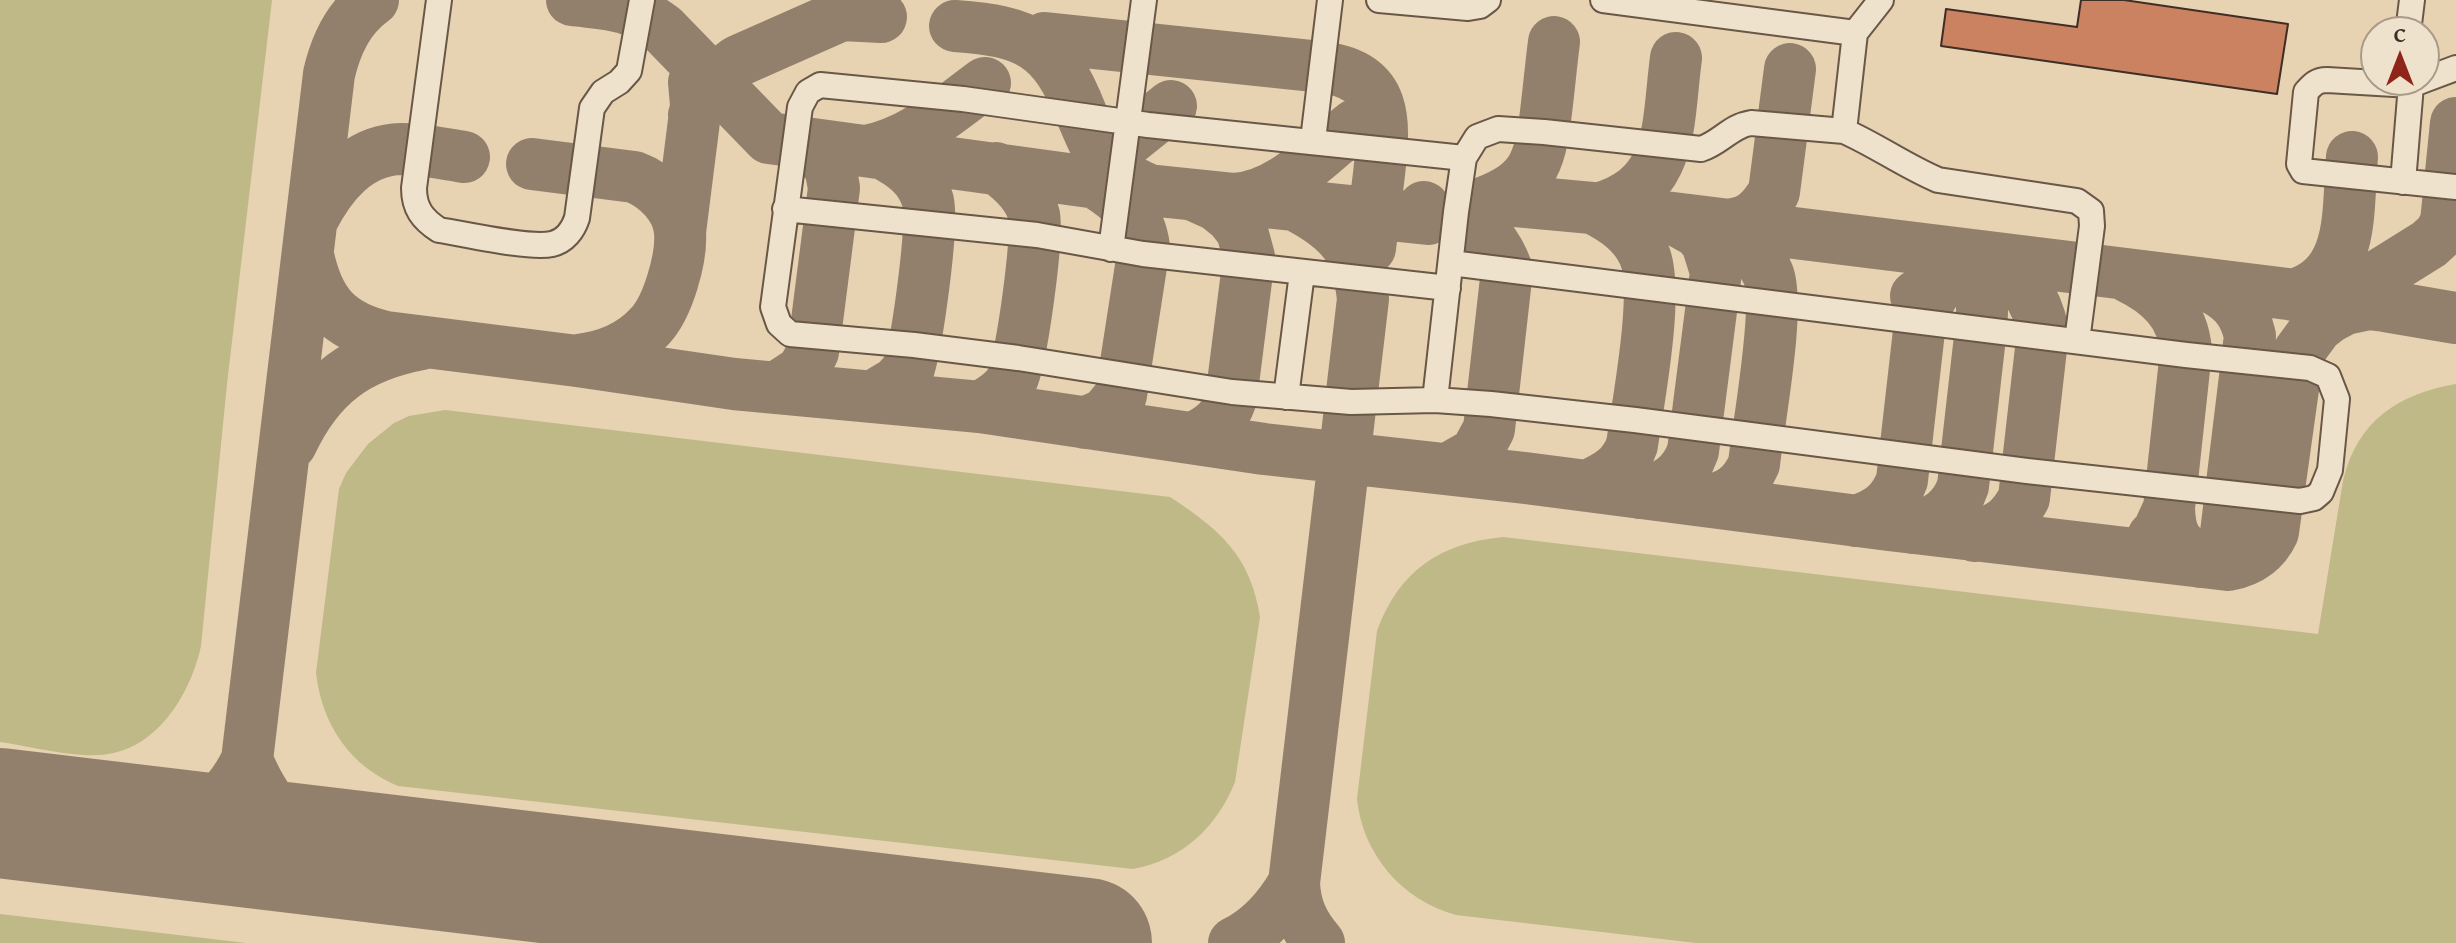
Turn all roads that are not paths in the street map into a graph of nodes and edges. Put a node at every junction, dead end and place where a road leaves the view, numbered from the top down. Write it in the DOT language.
graph roads {
  1 [pos="439,0"];
  2 [pos="642,0"];
  3 [pos="1144,0"];
  4 [pos="1330,0"];
  5 [pos="1379,0"];
  6 [pos="1488,0"];
  7 [pos="1603,0"];
  8 [pos="1881,0"];
  9 [pos="1855,33"];
  10 [pos="2360,81"];
  11 [pos="2412,96"];
  12 [pos="1130,122"];
  13 [pos="1844,131"];
  14 [pos="1313,140"];
  15 [pos="1464,158"];
  16 [pos="2403,182"];
  17 [pos="2456,187"];
  18 [pos="785,209"];
  19 [pos="1111,249"];
  20 [pos="1302,273"];
  21 [pos="1449,275"];
  22 [pos="2077,341"];
  23 [pos="1286,397"];
  24 [pos="1435,400"];
  1 -- 2 [label="lane"];
  3 -- 12 [label="lane"];
  4 -- 14 [label="lane"];
  5 -- 6 [label="lane"];
  7 -- 9 [label="lane"];
  8 -- 9 [label="lane"];
  9 -- 13 [label="lane"];
  10 -- 16 [label="lane"];
  11 -- 16 [label="lane"];
  12 -- 14 [label="lane"];
  12 -- 18 [label="lane"];
  12 -- 19 [label="lane"];
  13 -- 15 [label="lane"];
  13 -- 22 [label="lane"];
  14 -- 15 [label="lane"];
  15 -- 21 [label="lane"];
  16 -- 17 [label="lane"];
  18 -- 19 [label="lane"];
  18 -- 23 [label="lane"];
  19 -- 20 [label="lane"];
  20 -- 21 [label="lane"];
  20 -- 23 [label="lane"];
  21 -- 22 [label="lane"];
  21 -- 24 [label="lane"];
  22 -- 24 [label="lane"];
  23 -- 24 [label="lane"];
}
